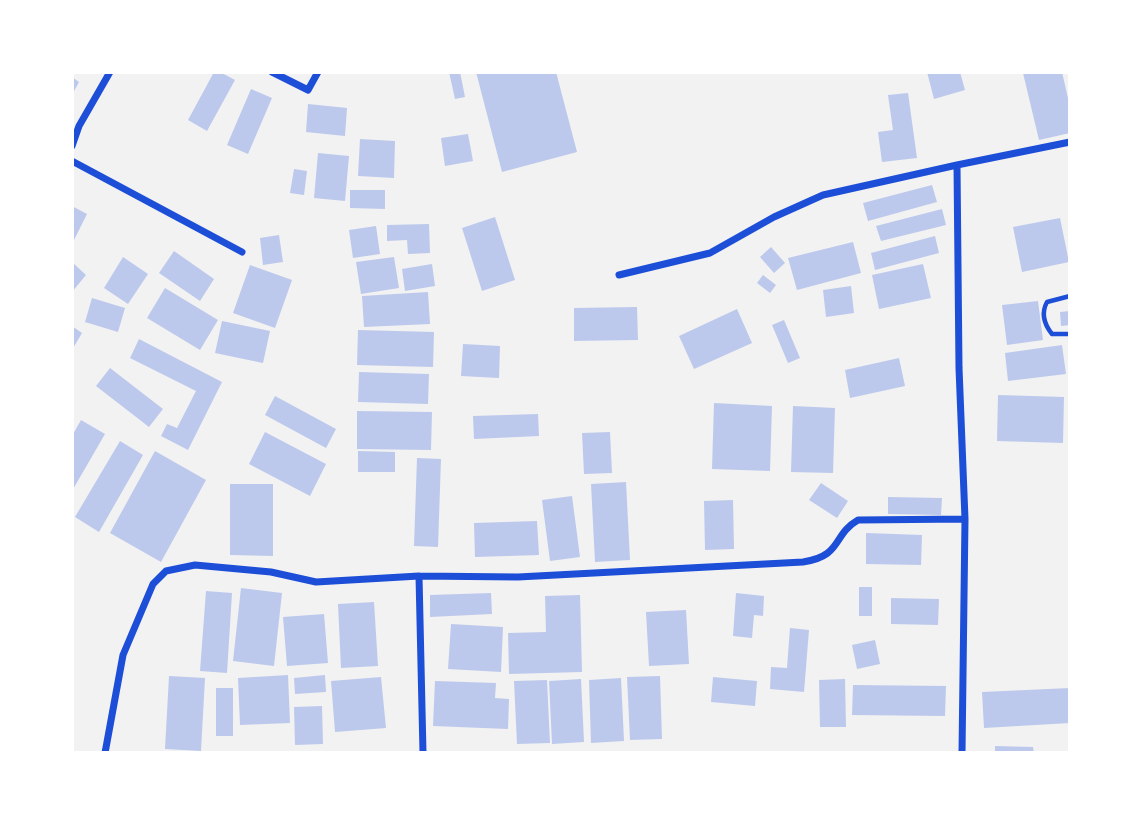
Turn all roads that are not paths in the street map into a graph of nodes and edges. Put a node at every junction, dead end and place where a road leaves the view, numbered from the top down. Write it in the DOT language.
graph roads {
  1 [pos="110,72"];
  2 [pos="272,72"];
  3 [pos="318,72"];
  4 [pos="1070,142"];
  5 [pos="72,146"];
  6 [pos="72,161"];
  7 [pos="957,165"];
  8 [pos="242,252"];
  9 [pos="619,275"];
  10 [pos="1070,296"];
  11 [pos="1070,334"];
  12 [pos="965,519"];
  13 [pos="419,576"];
  14 [pos="105,753"];
  15 [pos="423,753"];
  16 [pos="962,753"];
  1 -- 5 [label="street"];
  2 -- 3 [label="street"];
  4 -- 7 [label="street"];
  6 -- 8 [label="street"];
  7 -- 9 [label="street"];
  7 -- 12 [label="street"];
  10 -- 11 [label="lane"];
  12 -- 13 [label="street"];
  12 -- 16 [label="street"];
  13 -- 14 [label="street"];
  13 -- 15 [label="street"];
}
